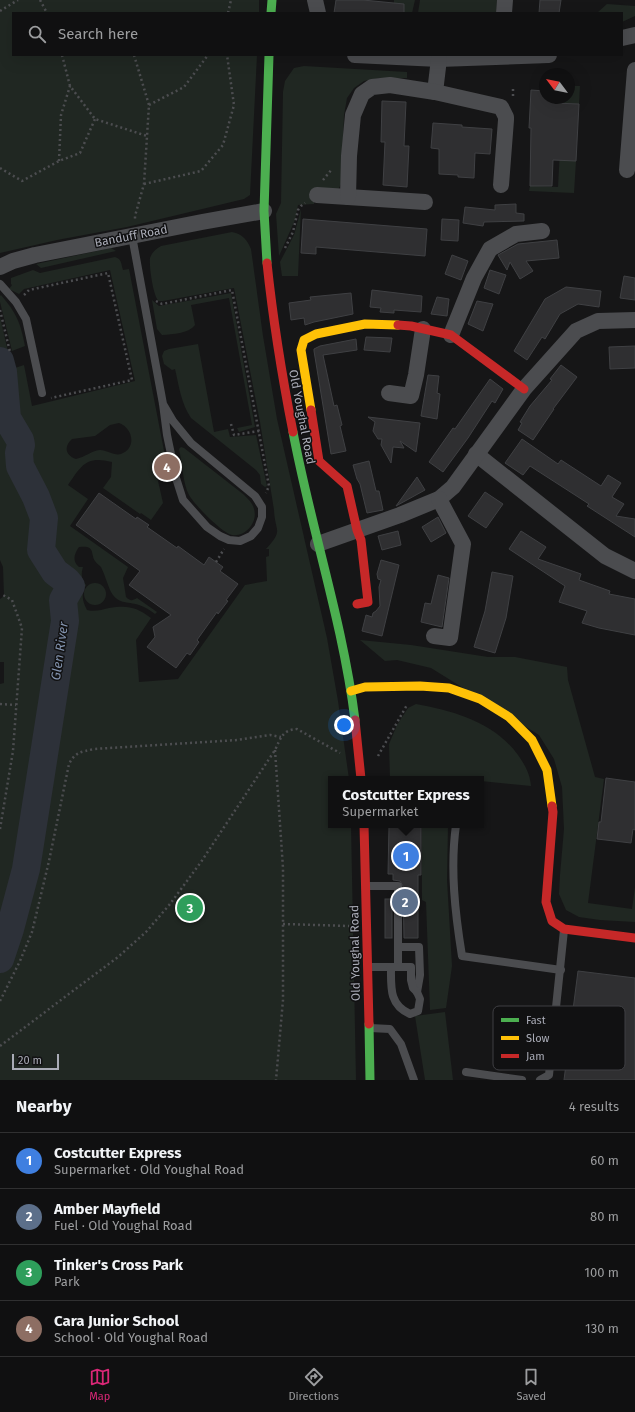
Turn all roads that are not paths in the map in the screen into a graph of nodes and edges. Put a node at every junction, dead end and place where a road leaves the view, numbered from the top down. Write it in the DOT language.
graph roads {
  1 [pos="272,0"];
  2 [pos="315,0"];
  3 [pos="505,0"];
  4 [pos="272,12"];
  5 [pos="318,12"];
  6 [pos="504,12"];
  7 [pos="269,56"];
  8 [pos="376,56"];
  9 [pos="501,56"];
  10 [pos="439,59"];
  11 [pos="635,70"];
  12 [pos="435,92"];
  13 [pos="630,161"];
  14 [pos="501,185"];
  15 [pos="317,195"];
  16 [pos="348,197"];
  17 [pos="425,202"];
  18 [pos="264,211"];
  19 [pos="542,231"];
  20 [pos="134,235"];
  21 [pos="0,267"];
  22 [pos="0,284"];
  23 [pos="635,320"];
  24 [pos="423,329"];
  25 [pos="451,336"];
  26 [pos="524,389"];
  27 [pos="42,393"];
  28 [pos="388,393"];
  29 [pos="163,404"];
  30 [pos="476,454"];
  31 [pos="439,499"];
  32 [pos="357,530"];
  33 [pos="318,544"];
  34 [pos="635,571"];
  35 [pos="357,604"];
  36 [pos="434,636"];
  37 [pos="351,690"];
  38 [pos="361,776"];
  39 [pos="364,828"];
  40 [pos="456,828"];
  41 [pos="366,886"];
  42 [pos="564,929"];
  43 [pos="635,938"];
  44 [pos="398,948"];
  45 [pos="367,967"];
  46 [pos="395,967"];
  47 [pos="561,970"];
  48 [pos="418,992"];
  49 [pos="557,1006"];
  50 [pos="368,1028"];
  51 [pos="550,1070"];
  52 [pos="466,1072"];
  53 [pos="511,1079"];
  54 [pos="370,1080"];
  55 [pos="414,1080"];
  56 [pos="522,1080"];
  57 [pos="540,1080"];
  1 -- 4 [label="main road"];
  2 -- 5 [label="street"];
  3 -- 6 [label="street"];
  7 -- 18 [label="main road, Old Youghal Road"];
  8 -- 10 [label="street"];
  9 -- 10 [label="street"];
  10 -- 12 [label="street"];
  11 -- 13 [label="street"];
  12 -- 14 [label="street"];
  12 -- 16 [label="street"];
  15 -- 16 [label="street"];
  16 -- 17 [label="street"];
  18 -- 20 [label="street, Banduff Road"];
  18 -- 33 [label="main road, Old Youghal Road"];
  19 -- 25 [label="street"];
  20 -- 21 [label="street, Banduff Road"];
  20 -- 29 [label="lane"];
  22 -- 27 [label="lane"];
  23 -- 26 [label="street"];
  24 -- 25 [label="main road"];
  24 -- 28 [label="street"];
  24 -- 32 [label="main road"];
  25 -- 26 [label="main road"];
  26 -- 30 [label="street"];
  29 -- 29 [label="lane"];
  30 -- 31 [label="street"];
  30 -- 34 [label="street"];
  31 -- 32 [label="street"];
  31 -- 36 [label="street"];
  32 -- 33 [label="street"];
  32 -- 35 [label="main road"];
  33 -- 37 [label="main road, Old Youghal Road"];
  37 -- 38 [label="main road, Old Youghal Road"];
  37 -- 42 [label="main road"];
  39 -- 41 [label="main road, Old Youghal Road"];
  40 -- 47 [label="lane"];
  41 -- 44 [label="lane"];
  41 -- 45 [label="main road, Old Youghal Road"];
  42 -- 43 [label="main road"];
  42 -- 47 [label="lane"];
  44 -- 46 [label="lane"];
  44 -- 48 [label="lane"];
  45 -- 46 [label="lane"];
  45 -- 50 [label="main road, Old Youghal Road"];
  46 -- 48 [label="lane"];
  46 -- 48 [label="lane"];
  47 -- 49 [label="lane"];
  50 -- 54 [label="main road, Old Youghal Road"];
  50 -- 55 [label="lane"];
  51 -- 57 [label="lane"];
  52 -- 53 [label="lane"];
  53 -- 56 [label="lane"];
}
